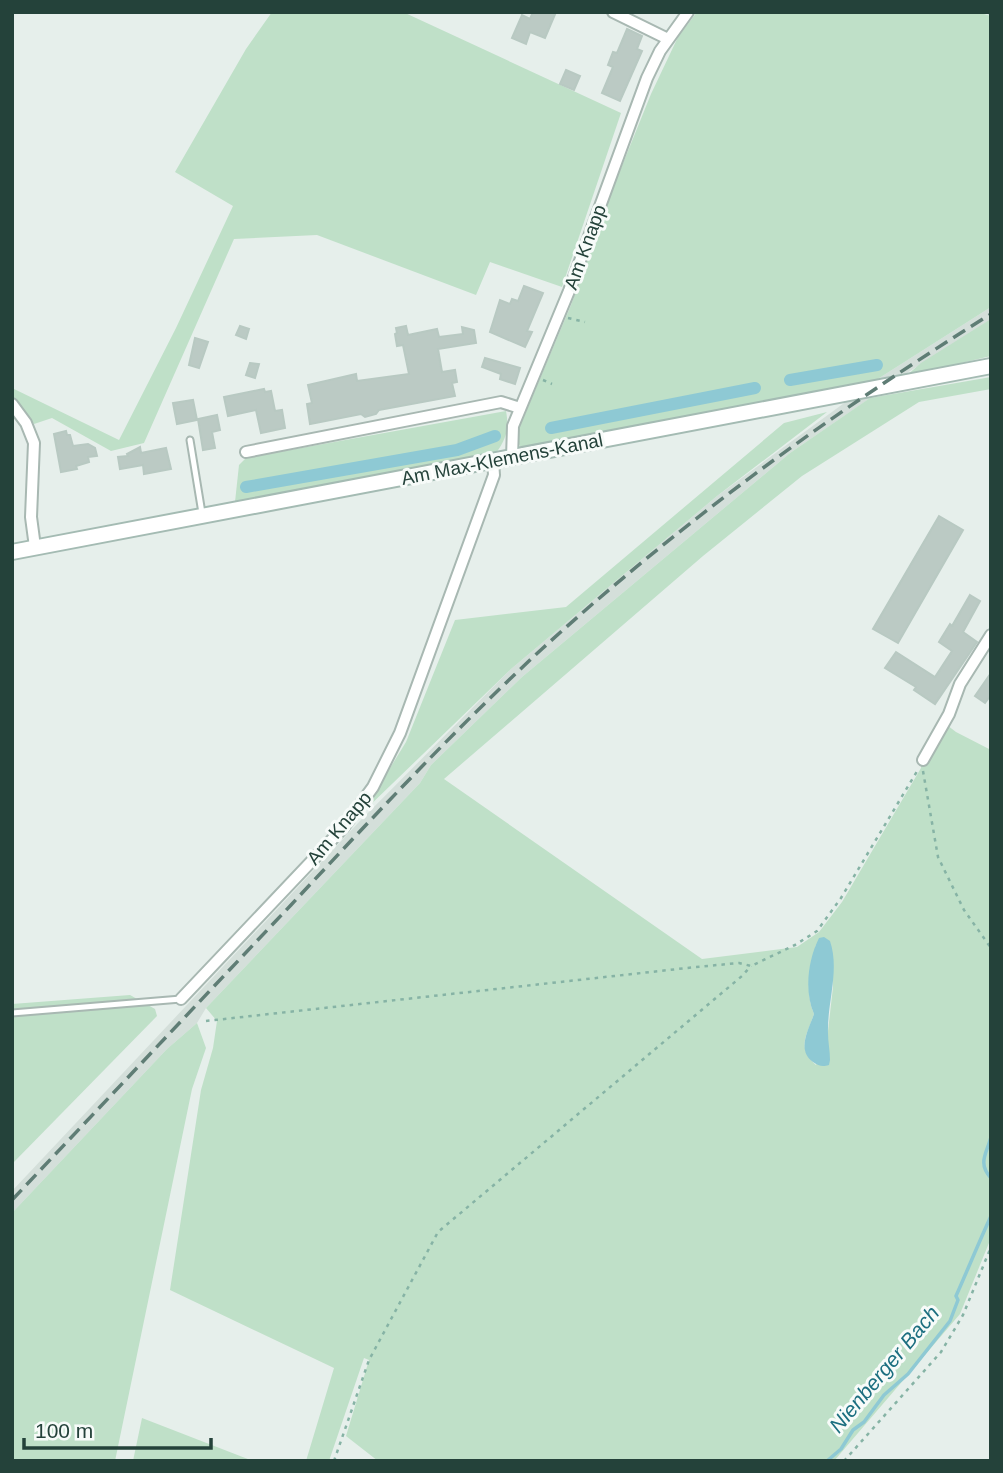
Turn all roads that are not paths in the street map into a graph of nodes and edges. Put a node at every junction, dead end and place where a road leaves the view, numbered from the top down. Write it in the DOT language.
graph roads {
  1 [pos="613,12"];
  2 [pos="688,12"];
  3 [pos="668,39"];
  4 [pos="991,366"];
  5 [pos="12,404"];
  6 [pos="520,408"];
  7 [pos="190,440"];
  8 [pos="246,452"];
  9 [pos="512,458"];
  10 [pos="492,461"];
  11 [pos="202,512"];
  12 [pos="35,547"];
  13 [pos="12,552"];
  14 [pos="991,635"];
  15 [pos="923,760"];
  16 [pos="181,999"];
  17 [pos="12,1013"];
  1 -- 3 [label="street"];
  2 -- 3 [label="street, Am Knapp"];
  3 -- 6 [label="street, Am Knapp"];
  4 -- 9 [label="main road, Am Max-Klemens-Kanal"];
  5 -- 12 [label="street"];
  6 -- 8 [label="street"];
  6 -- 9 [label="street, Am Knapp"];
  7 -- 11 [label="lane"];
  9 -- 10 [label="main road, Am Max-Klemens-Kanal"];
  10 -- 11 [label="main road, Am Max-Klemens-Kanal"];
  10 -- 16 [label="street, Am Knapp"];
  11 -- 12 [label="main road, Am Max-Klemens-Kanal"];
  12 -- 13 [label="main road, Am Max-Klemens-Kanal"];
  14 -- 15 [label="street"];
  16 -- 17 [label="lane, Am Knapp"];
}
